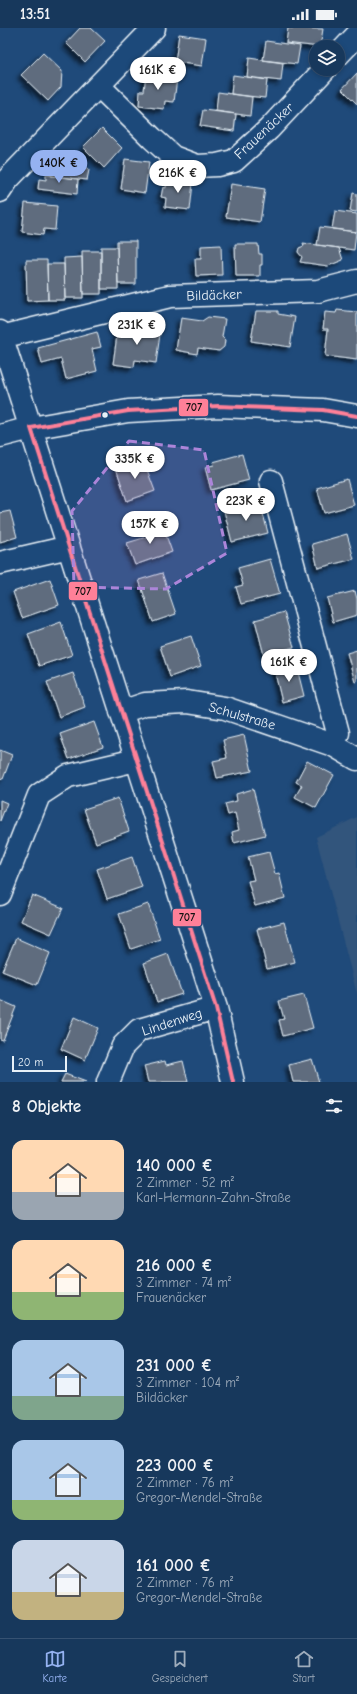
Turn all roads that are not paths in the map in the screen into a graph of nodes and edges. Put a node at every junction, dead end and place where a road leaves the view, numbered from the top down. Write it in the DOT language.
graph roads {
  1 [pos="154,28"];
  2 [pos="357,35"];
  3 [pos="345,48"];
  4 [pos="318,76"];
  5 [pos="99,86"];
  6 [pos="0,191"];
  7 [pos="357,280"];
  8 [pos="1,335"];
  9 [pos="357,416"];
  10 [pos="31,428"];
  11 [pos="0,436"];
  12 [pos="271,481"];
  13 [pos="69,547"];
  14 [pos="0,564"];
  15 [pos="121,712"];
  16 [pos="333,745"];
  17 [pos="357,759"];
  18 [pos="136,760"];
  19 [pos="0,894"];
  20 [pos="216,1008"];
  21 [pos="108,1082"];
  22 [pos="233,1082"];
  1 -- 5 [label="street"];
  2 -- 3 [label="street"];
  4 -- 5 [label="street, Frauenäcker"];
  5 -- 6 [label="street"];
  7 -- 8 [label="street, Bildäcker"];
  8 -- 10 [label="street"];
  9 -- 10 [label="street"];
  10 -- 11 [label="street"];
  10 -- 13 [label="street"];
  12 -- 16 [label="street"];
  13 -- 14 [label="street"];
  13 -- 15 [label="street"];
  15 -- 16 [label="street, Schulstraße"];
  15 -- 18 [label="street"];
  16 -- 17 [label="street, Schulstraße"];
  18 -- 19 [label="street"];
  18 -- 20 [label="street"];
  20 -- 21 [label="street, Lindenweg"];
  20 -- 22 [label="street"];
}
